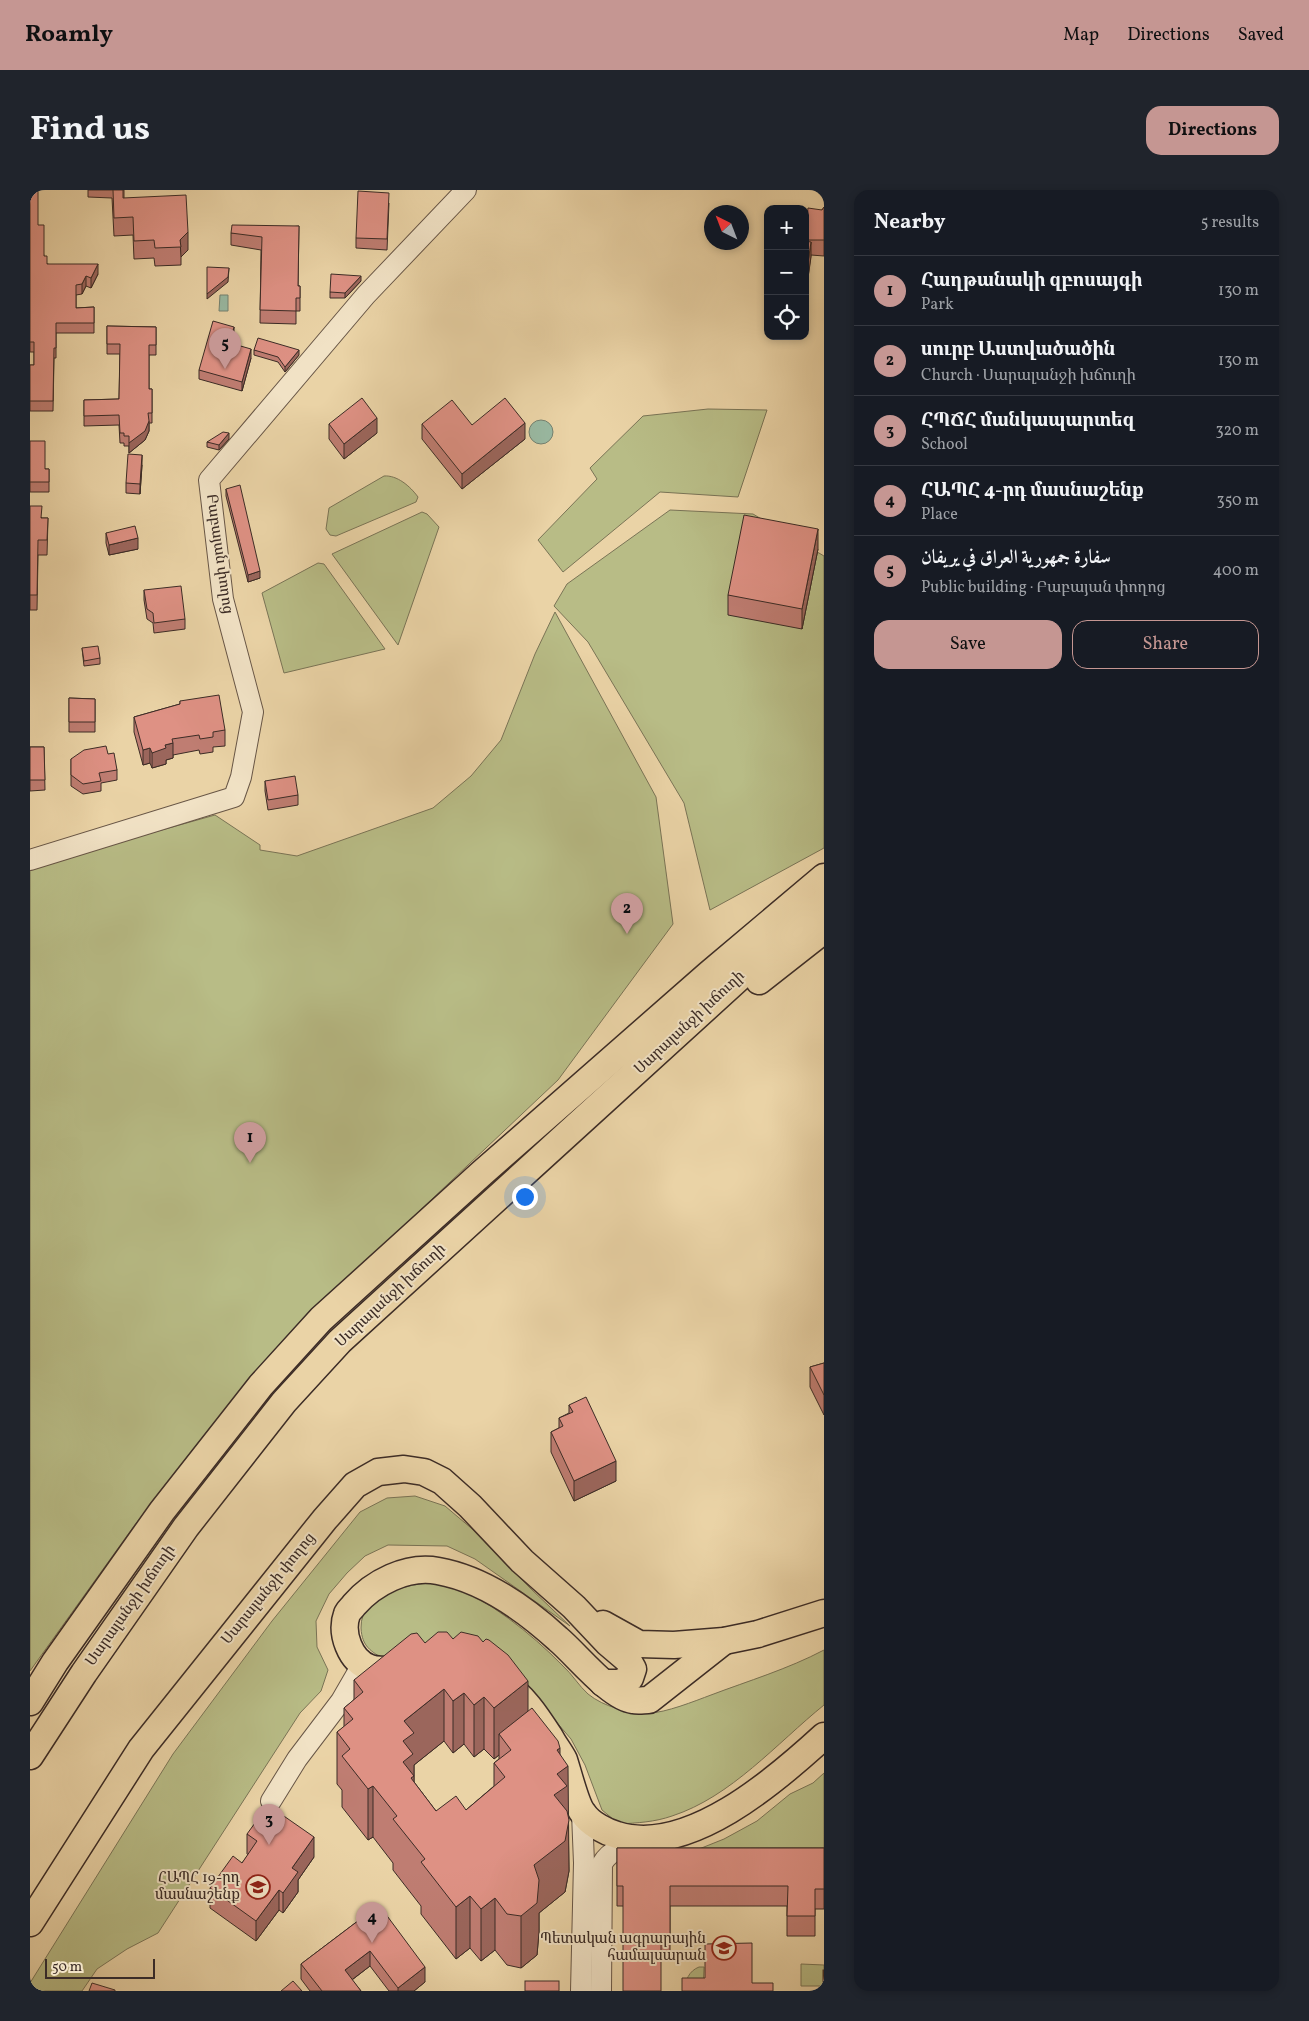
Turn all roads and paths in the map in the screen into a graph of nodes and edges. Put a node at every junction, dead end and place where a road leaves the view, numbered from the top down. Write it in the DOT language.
graph roads {
  1 [pos="466,190"];
  2 [pos="30,860"];
  3 [pos="824,877"];
  4 [pos="824,902"];
  5 [pos="824,930"];
  6 [pos="680,1032"];
  7 [pos="574,1607"];
  8 [pos="824,1613"];
  9 [pos="724,1641"];
  10 [pos="363,1663"];
  11 [pos="425,1668"];
  12 [pos="482,1673"];
  13 [pos="603,1683"];
  14 [pos="30,1702"];
  15 [pos="824,1736"];
  16 [pos="30,1756"];
  17 [pos="271,1802"];
  18 [pos="582,1813"];
  19 [pos="645,1840"];
  20 [pos="30,1923"];
  21 [pos="581,1991"];
  22 [pos="601,1991"];
  1 -- 2 [label="street, Բաբայան փողոց"];
  3 -- 14 [label="main road, Սարալանջի խճուղի"];
  4 -- 6 [label="main road, Սարալանջի խճուղի"];
  5 -- 6 [label="main road"];
  6 -- 16 [label="main road, Սարալանջի խճուղի"];
  7 -- 9 [label="main road"];
  7 -- 13 [label="main road"];
  7 -- 20 [label="main road, Սարալանջի փողոց"];
  8 -- 9 [label="main road"];
  9 -- 13 [label="main road"];
  10 -- 11 [label="main road"];
  10 -- 13 [label="main road"];
  10 -- 17 [label="street"];
  12 -- 18 [label="main road"];
  15 -- 19 [label="main road"];
  18 -- 19 [label="main road"];
  18 -- 21 [label="street"];
  19 -- 22 [label="street"];
}
